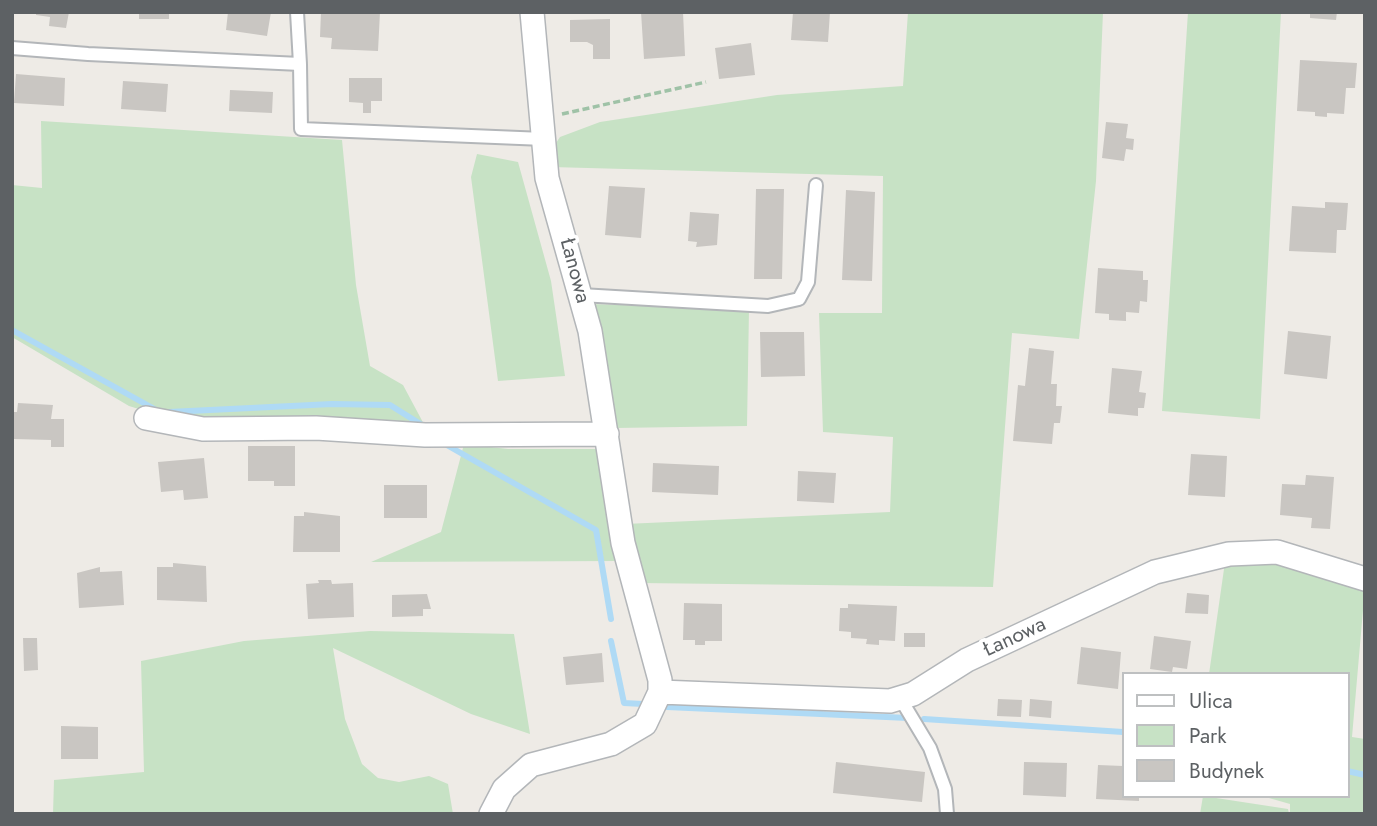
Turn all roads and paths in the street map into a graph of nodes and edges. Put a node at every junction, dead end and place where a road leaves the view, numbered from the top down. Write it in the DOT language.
graph roads {
  1 [pos="297,12"];
  2 [pos="532,12"];
  3 [pos="12,48"];
  4 [pos="300,64"];
  5 [pos="706,82"];
  6 [pos="544,128"];
  7 [pos="816,185"];
  8 [pos="581,295"];
  9 [pos="146,418"];
  10 [pos="607,434"];
  11 [pos="1365,579"];
  12 [pos="660,692"];
  13 [pos="900,698"];
  14 [pos="491,814"];
  15 [pos="947,814"];
  1 -- 4 [label="lane"];
  2 -- 6 [label="street, Łanowa"];
  3 -- 4 [label="lane"];
  4 -- 6 [label="lane"];
  5 -- 6 [label="path"];
  6 -- 8 [label="street, Łanowa"];
  7 -- 8 [label="lane"];
  8 -- 10 [label="street, Łanowa"];
  9 -- 10 [label="street"];
  10 -- 12 [label="street, Łanowa"];
  11 -- 13 [label="street, Łanowa"];
  12 -- 13 [label="street, Łanowa"];
  12 -- 14 [label="street"];
  13 -- 15 [label="lane"];
}
